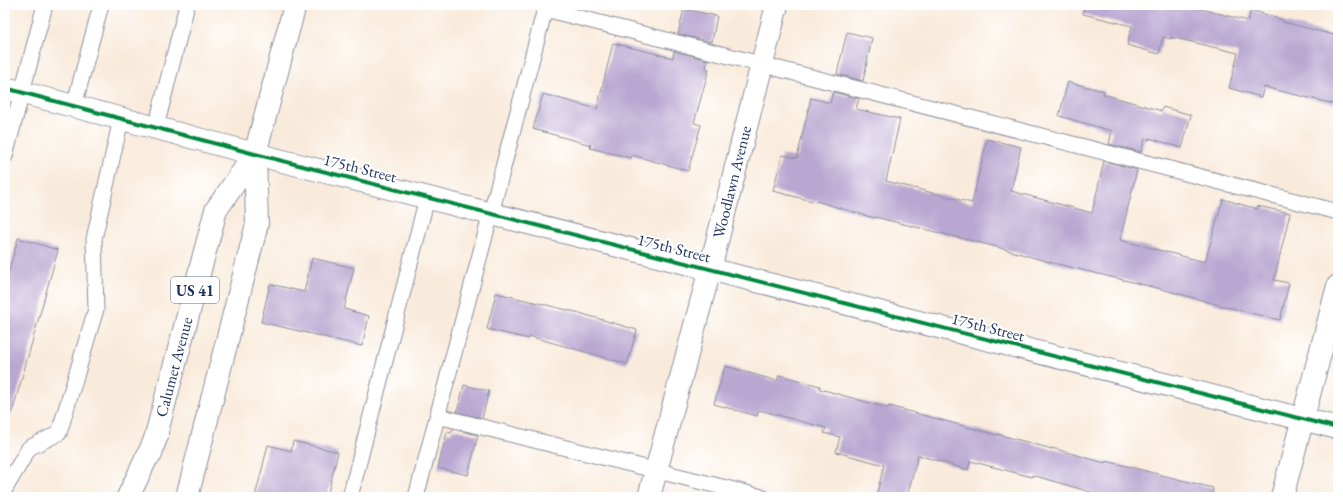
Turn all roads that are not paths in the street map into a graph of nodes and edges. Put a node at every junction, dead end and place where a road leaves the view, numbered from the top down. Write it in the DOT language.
graph roads {
  1 [pos="45,5"];
  2 [pos="101,5"];
  3 [pos="187,5"];
  4 [pos="295,5"];
  5 [pos="777,5"];
  6 [pos="545,7"];
  7 [pos="762,65"];
  8 [pos="13,90"];
  9 [pos="74,106"];
  10 [pos="121,119"];
  11 [pos="156,128"];
  12 [pos="255,154"];
  13 [pos="5,156"];
  14 [pos="428,198"];
  15 [pos="1338,212"];
  16 [pos="492,214"];
  17 [pos="710,269"];
  18 [pos="1338,286"];
  19 [pos="438,416"];
  20 [pos="1302,419"];
  21 [pos="1338,428"];
  22 [pos="156,436"];
  23 [pos="656,470"];
  24 [pos="5,489"];
  25 [pos="128,497"];
  26 [pos="140,497"];
  27 [pos="187,497"];
  28 [pos="350,497"];
  29 [pos="416,497"];
  30 [pos="649,497"];
  31 [pos="762,497"];
  32 [pos="1282,497"];
  1 -- 8 [label="lane"];
  2 -- 9 [label="lane"];
  3 -- 11 [label="lane"];
  4 -- 12 [label="main road, Calumet Avenue / US 41"];
  5 -- 7 [label="main road, Woodlawn Avenue"];
  6 -- 7 [label="lane"];
  6 -- 16 [label="lane"];
  7 -- 15 [label="lane"];
  7 -- 17 [label="main road, Woodlawn Avenue"];
  8 -- 9 [label="main road, 175th Street"];
  8 -- 13 [label="lane"];
  9 -- 10 [label="main road, 175th Street"];
  10 -- 11 [label="main road, 175th Street"];
  10 -- 24 [label="lane"];
  11 -- 12 [label="main road, 175th Street"];
  12 -- 14 [label="main road, 175th Street"];
  12 -- 22 [label="main road, Calumet Avenue / US 41"];
  12 -- 27 [label="main road, Calumet Avenue / US 41"];
  14 -- 16 [label="main road, 175th Street"];
  14 -- 28 [label="lane"];
  16 -- 17 [label="main road, 175th Street"];
  16 -- 19 [label="lane"];
  17 -- 20 [label="main road, 175th Street"];
  17 -- 23 [label="main road, Woodlawn Avenue"];
  18 -- 20 [label="main road"];
  19 -- 23 [label="lane"];
  19 -- 29 [label="lane"];
  20 -- 21 [label="main road, 175th Street"];
  20 -- 32 [label="main road"];
  22 -- 25 [label="main road"];
  22 -- 26 [label="main road, Calumet Avenue"];
  23 -- 30 [label="main road, Woodlawn Avenue"];
  23 -- 31 [label="lane"];
}
